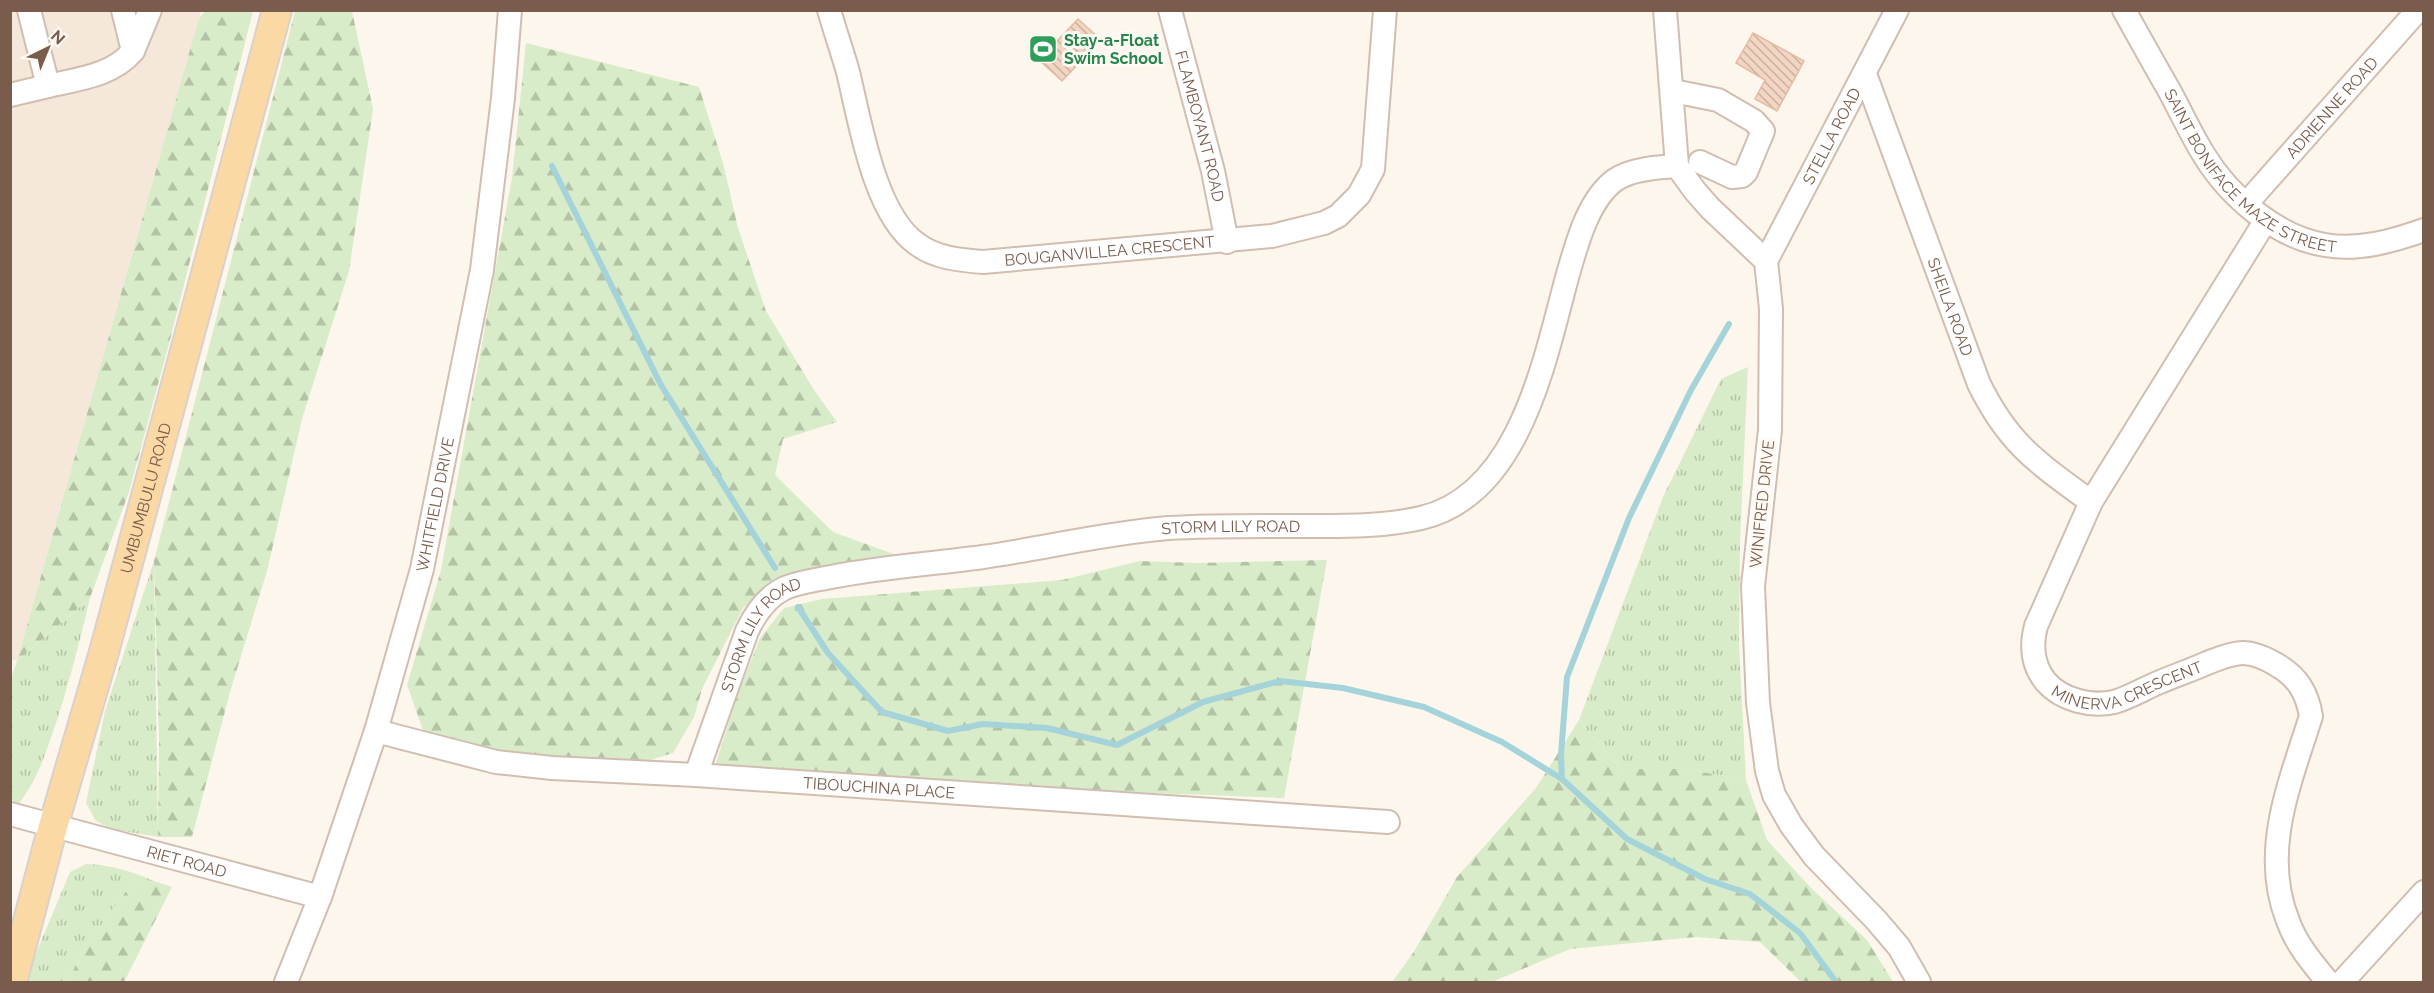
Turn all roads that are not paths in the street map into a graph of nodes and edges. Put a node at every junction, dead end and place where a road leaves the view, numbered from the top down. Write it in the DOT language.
graph roads {
  1 [pos="28,10"];
  2 [pos="123,10"];
  3 [pos="150,10"];
  4 [pos="277,10"];
  5 [pos="510,10"];
  6 [pos="829,10"];
  7 [pos="1170,10"];
  8 [pos="1385,10"];
  9 [pos="1665,10"];
  10 [pos="1897,10"];
  11 [pos="2124,10"];
  12 [pos="2418,10"];
  13 [pos="133,51"];
  14 [pos="1865,74"];
  15 [pos="48,86"];
  16 [pos="1673,91"];
  17 [pos="10,95"];
  18 [pos="1700,162"];
  19 [pos="1677,166"];
  20 [pos="2246,204"];
  21 [pos="2266,220"];
  22 [pos="2424,230"];
  23 [pos="1227,242"];
  24 [pos="1766,261"];
  25 [pos="2091,502"];
  26 [pos="376,731"];
  27 [pos="696,775"];
  28 [pos="10,814"];
  29 [pos="1388,822"];
  30 [pos="54,826"];
  31 [pos="2424,892"];
  32 [pos="320,897"];
  33 [pos="12,982"];
  34 [pos="286,982"];
  35 [pos="1919,982"];
  36 [pos="2328,982"];
  37 [pos="2342,982"];
  1 -- 15 [label="street"];
  2 -- 13 [label="street"];
  3 -- 13 [label="street"];
  4 -- 30 [label="main road, UMBUMBULU ROAD"];
  5 -- 26 [label="street, WHITFIELD DRIVE"];
  6 -- 23 [label="street, BOUGANVILLEA CRESCENT"];
  7 -- 23 [label="street, FLAMBOYANT ROAD"];
  8 -- 23 [label="street, BOUGANVILLEA CRESCENT"];
  9 -- 16 [label="street"];
  10 -- 14 [label="street, STELLA ROAD"];
  11 -- 20 [label="street, SAINT BONIFACE MAZE STREET"];
  12 -- 20 [label="street, ADRIENNE ROAD"];
  13 -- 15 [label="street"];
  14 -- 24 [label="street, STELLA ROAD"];
  14 -- 25 [label="street, SHEILA ROAD"];
  15 -- 17 [label="street"];
  16 -- 18 [label="street"];
  16 -- 19 [label="street"];
  19 -- 24 [label="street"];
  19 -- 27 [label="street, STORM LILY ROAD"];
  20 -- 21 [label="street, SAINT BONIFACE MAZE STREET"];
  21 -- 22 [label="street, SAINT BONIFACE MAZE STREET"];
  21 -- 25 [label="street, MINERVA CRESCENT"];
  24 -- 35 [label="street, WINIFRED DRIVE"];
  25 -- 36 [label="street, MINERVA CRESCENT"];
  26 -- 27 [label="street, TIBOUCHINA PLACE"];
  26 -- 32 [label="street, WHITFIELD DRIVE"];
  27 -- 29 [label="street, TIBOUCHINA PLACE"];
  28 -- 30 [label="street, RIET ROAD"];
  30 -- 32 [label="street, RIET ROAD"];
  30 -- 33 [label="main road, UMBUMBULU ROAD"];
  31 -- 37 [label="street"];
  32 -- 34 [label="street, WHITFIELD DRIVE"];
}
